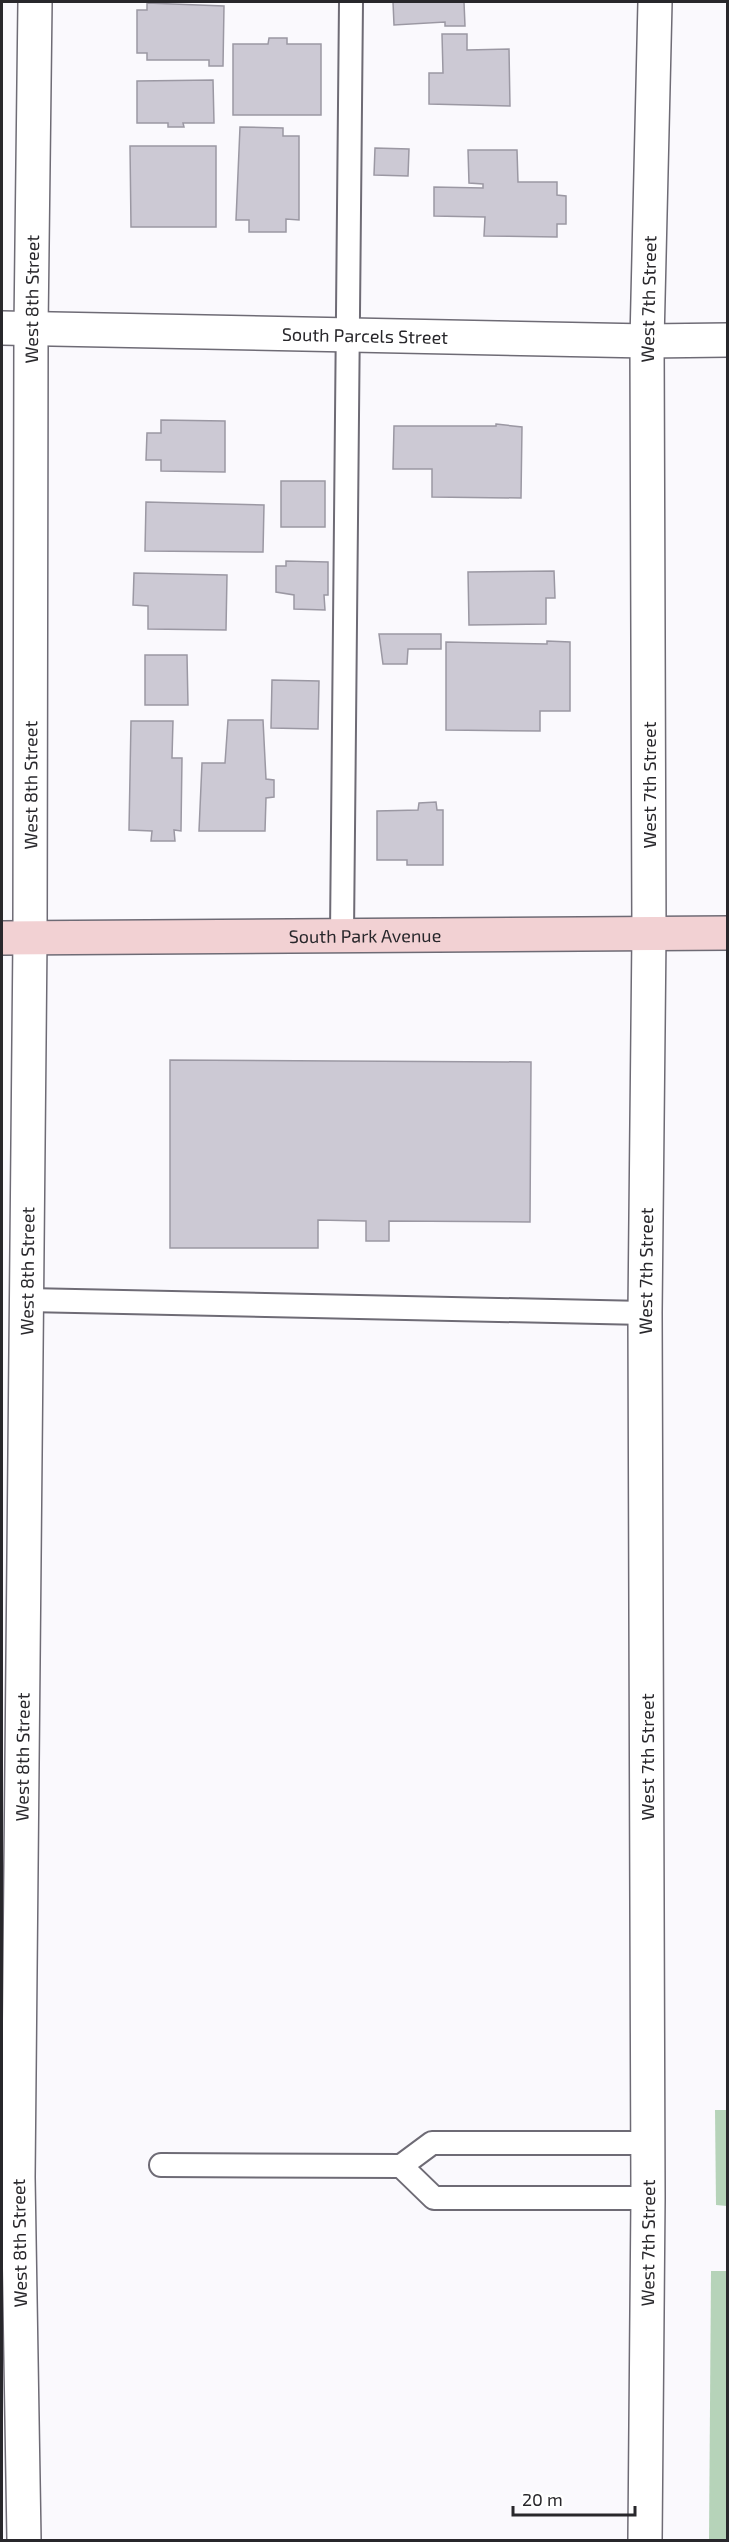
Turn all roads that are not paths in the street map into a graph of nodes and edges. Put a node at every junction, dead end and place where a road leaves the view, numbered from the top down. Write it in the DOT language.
graph roads {
  1 [pos="35,2"];
  2 [pos="351,2"];
  3 [pos="655,2"];
  4 [pos="16,328"];
  5 [pos="346,334"];
  6 [pos="728,340"];
  7 [pos="647,341"];
  8 [pos="728,933"];
  9 [pos="342,934"];
  10 [pos="649,934"];
  11 [pos="16,938"];
  12 [pos="27,1300"];
  13 [pos="645,1313"];
  14 [pos="13,1559"];
  15 [pos="648,2143"];
  16 [pos="161,2165"];
  17 [pos="401,2166"];
  18 [pos="10,2177"];
  19 [pos="648,2198"];
  20 [pos="24,2541"];
  21 [pos="645,2541"];
  1 -- 4 [label="street, West 8th Street"];
  2 -- 5 [label="lane"];
  3 -- 7 [label="street, West 7th Street"];
  4 -- 5 [label="street, South Parcels Street"];
  4 -- 11 [label="street, West 8th Street"];
  5 -- 7 [label="street, South Parcels Street"];
  5 -- 9 [label="lane"];
  6 -- 7 [label="street, South Parcels Street"];
  7 -- 10 [label="street, West 7th Street"];
  8 -- 10 [label="street, South Park Avenue"];
  9 -- 10 [label="street, South Park Avenue"];
  9 -- 11 [label="street, South Park Avenue"];
  10 -- 13 [label="street, West 7th Street"];
  11 -- 12 [label="street, West 8th Street"];
  12 -- 13 [label="lane"];
  12 -- 14 [label="street, West 8th Street"];
  13 -- 15 [label="street, West 7th Street"];
  14 -- 18 [label="street, West 8th Street"];
  15 -- 17 [label="lane"];
  15 -- 19 [label="street, West 7th Street"];
  16 -- 17 [label="lane"];
  17 -- 19 [label="lane"];
  18 -- 20 [label="street, West 8th Street"];
  19 -- 21 [label="street, West 7th Street"];
}
